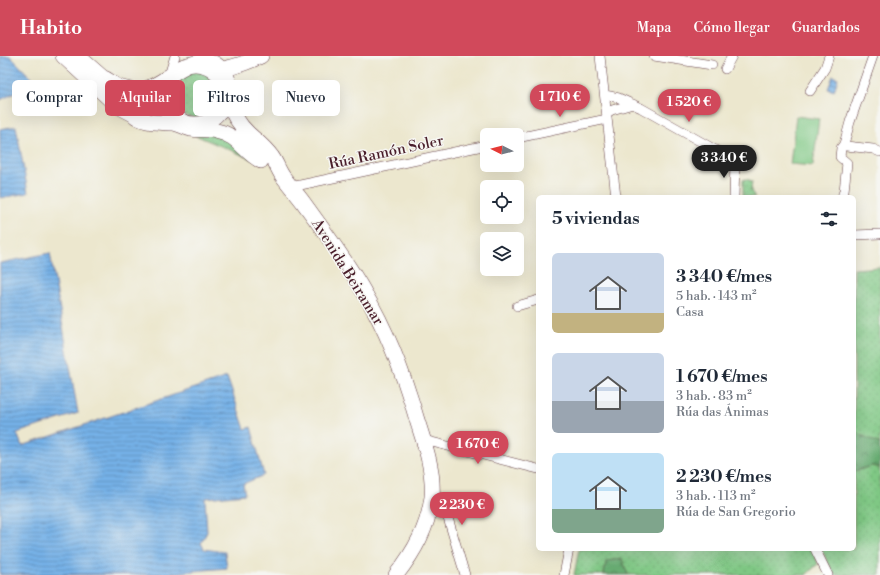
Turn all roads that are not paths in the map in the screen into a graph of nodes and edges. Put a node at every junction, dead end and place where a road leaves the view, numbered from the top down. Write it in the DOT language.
graph roads {
  1 [pos="63,56"];
  2 [pos="78,56"];
  3 [pos="600,56"];
  4 [pos="654,56"];
  5 [pos="732,56"];
  6 [pos="829,56"];
  7 [pos="873,56"];
  8 [pos="256,59"];
  9 [pos="178,62"];
  10 [pos="209,63"];
  11 [pos="712,65"];
  12 [pos="725,69"];
  13 [pos="102,77"];
  14 [pos="170,80"];
  15 [pos="221,80"];
  16 [pos="232,80"];
  17 [pos="105,83"];
  18 [pos="810,91"];
  19 [pos="105,95"];
  20 [pos="605,95"];
  21 [pos="632,104"];
  22 [pos="134,116"];
  23 [pos="152,116"];
  24 [pos="175,116"];
  25 [pos="213,116"];
  26 [pos="235,116"];
  27 [pos="607,116"];
  28 [pos="203,123"];
  29 [pos="524,136"];
  30 [pos="844,144"];
  31 [pos="480,146"];
  32 [pos="880,152"];
  33 [pos="267,159"];
  34 [pos="287,182"];
  35 [pos="616,195"];
  36 [pos="734,195"];
  37 [pos="843,195"];
  38 [pos="880,234"];
  39 [pos="856,235"];
  40 [pos="536,301"];
  41 [pos="517,306"];
  42 [pos="424,440"];
  43 [pos="536,468"];
  44 [pos="432,489"];
  45 [pos="569,551"];
  46 [pos="816,551"];
  47 [pos="826,574"];
  48 [pos="396,575"];
  49 [pos="465,575"];
  50 [pos="564,575"];
  1 -- 19 [label="main road"];
  2 -- 13 [label="main road"];
  3 -- 20 [label="street"];
  4 -- 11 [label="street"];
  5 -- 12 [label="street"];
  6 -- 18 [label="street"];
  7 -- 30 [label="street"];
  8 -- 10 [label="main road"];
  8 -- 16 [label="main road"];
  9 -- 10 [label="main road"];
  9 -- 13 [label="main road"];
  9 -- 14 [label="main road"];
  10 -- 15 [label="main road"];
  13 -- 17 [label="main road"];
  20 -- 21 [label="street"];
  20 -- 27 [label="street"];
  21 -- 27 [label="street"];
  21 -- 36 [label="street"];
  22 -- 33 [label="main road"];
  23 -- 24 [label="main road"];
  24 -- 28 [label="main road"];
  25 -- 28 [label="main road"];
  26 -- 33 [label="main road, Avenida Beiramar"];
  27 -- 29 [label="street"];
  27 -- 35 [label="street"];
  28 -- 33 [label="main road, Avenida Beiramar"];
  30 -- 32 [label="street"];
  30 -- 37 [label="street"];
  31 -- 34 [label="street, Rúa Ramón Soler"];
  33 -- 34 [label="main road, Avenida Beiramar"];
  34 -- 42 [label="main road, Avenida Beiramar"];
  38 -- 39 [label="street"];
  40 -- 41 [label="street"];
  42 -- 43 [label="street"];
  42 -- 44 [label="main road, Avenida Beiramar"];
  44 -- 48 [label="main road, Avenida Beiramar"];
  44 -- 49 [label="street"];
  45 -- 50 [label="street"];
  46 -- 47 [label="street"];
}
